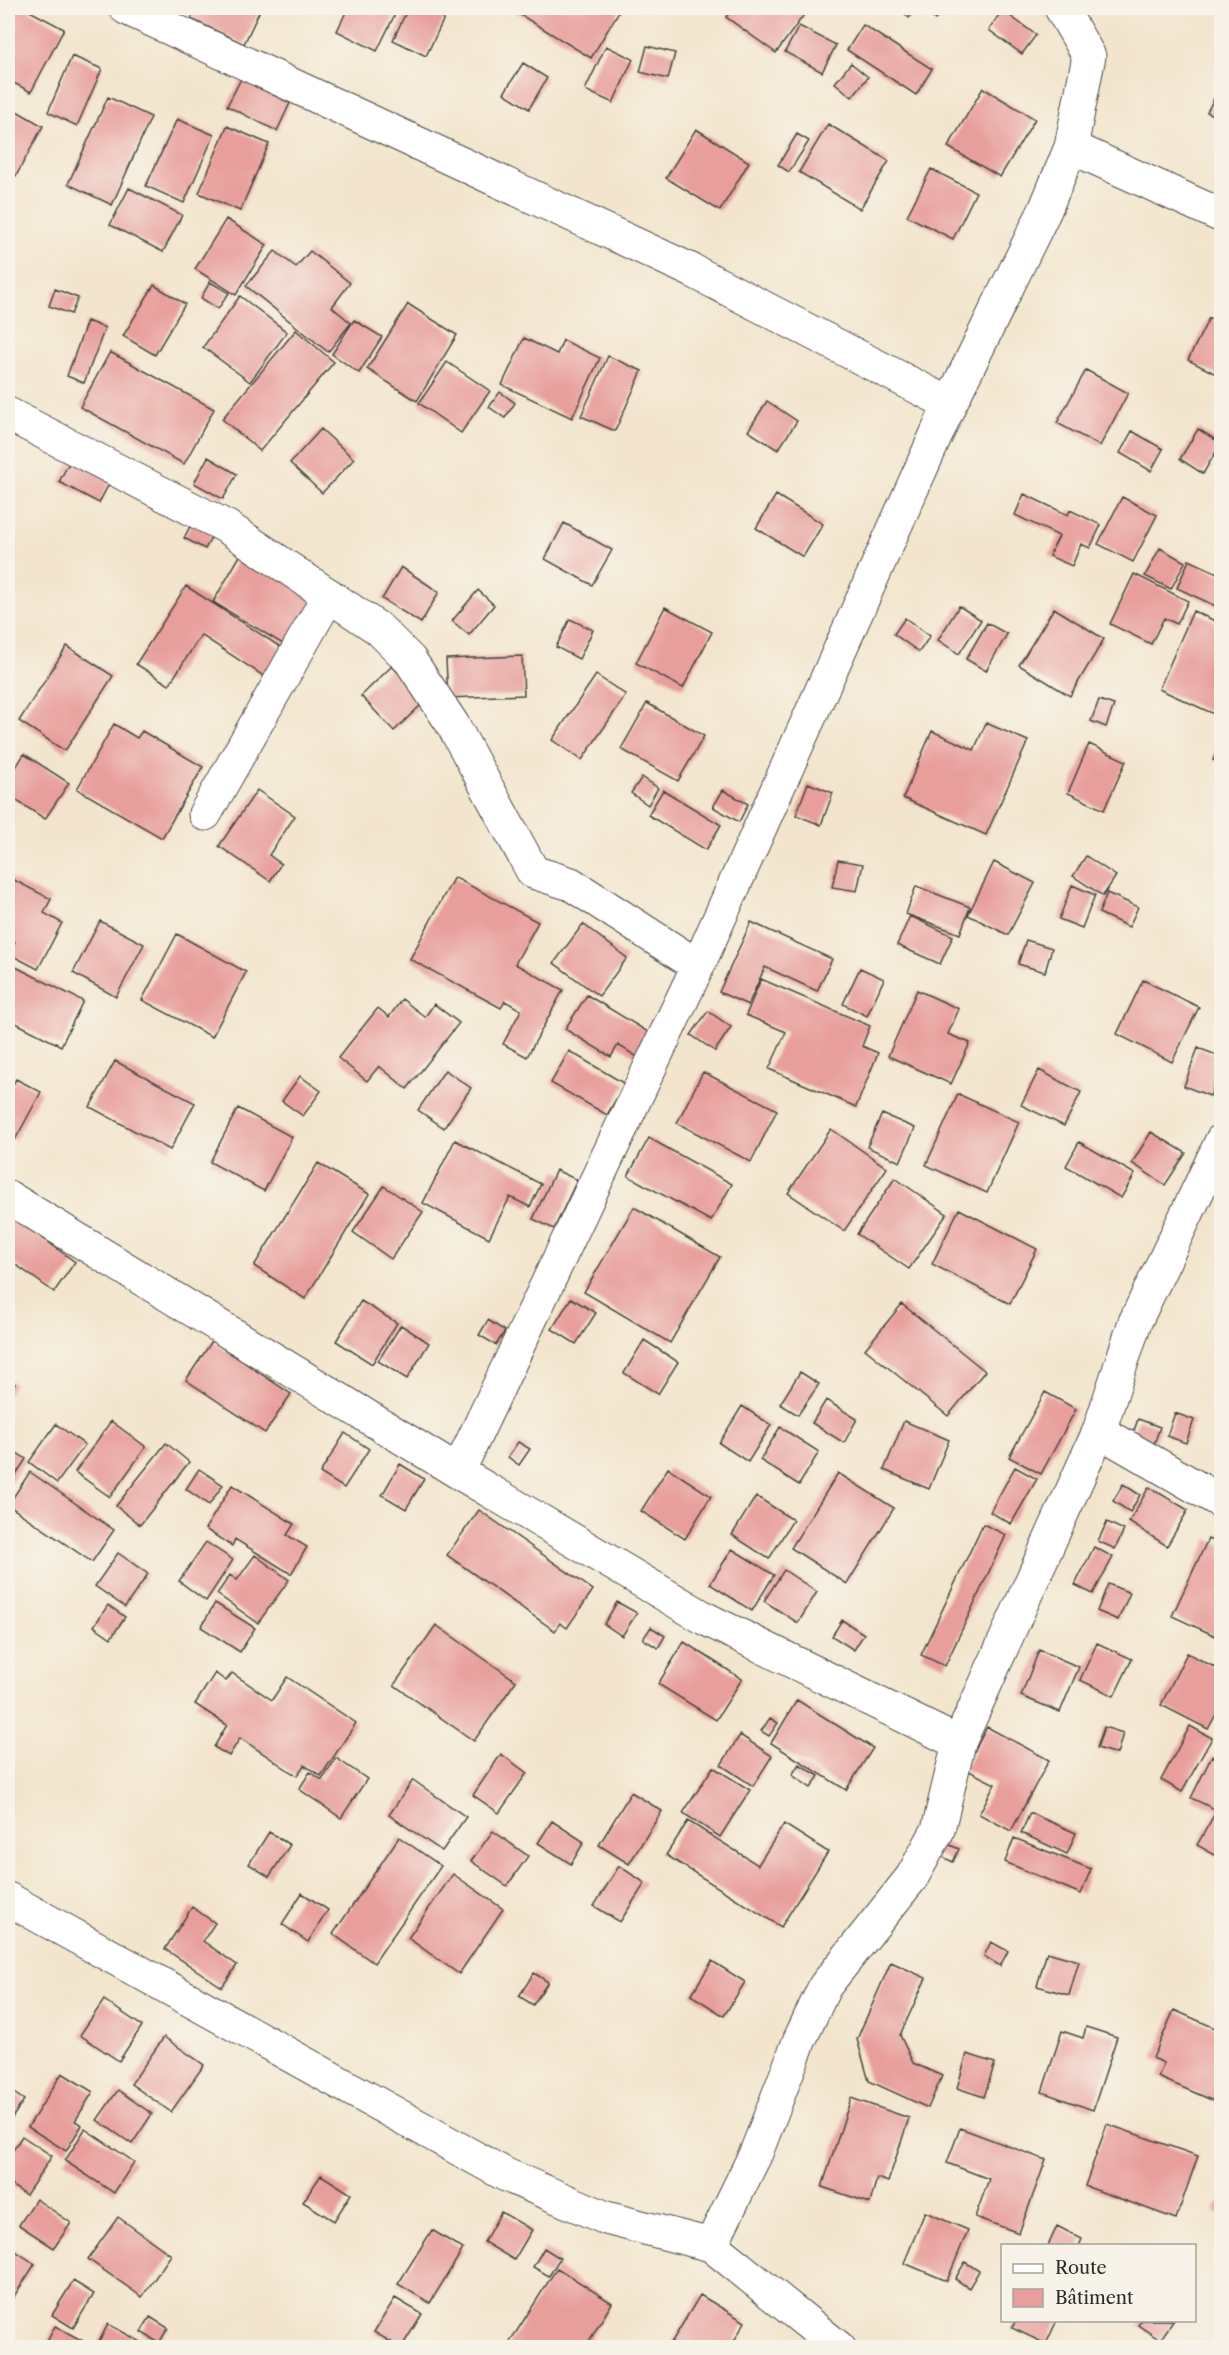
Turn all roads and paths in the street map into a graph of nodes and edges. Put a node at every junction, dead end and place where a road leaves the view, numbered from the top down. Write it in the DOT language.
graph roads {
  1 [pos="126,8"];
  2 [pos="1061,8"];
  3 [pos="1071,147"];
  4 [pos="1221,216"];
  5 [pos="950,404"];
  6 [pos="8,414"];
  7 [pos="330,595"];
  8 [pos="205,814"];
  9 [pos="698,966"];
  10 [pos="1221,1140"];
  11 [pos="8,1197"];
  12 [pos="1099,1431"];
  13 [pos="458,1472"];
  14 [pos="1221,1502"];
  15 [pos="958,1743"];
  16 [pos="8,1899"];
  17 [pos="711,2245"];
  18 [pos="838,2348"];
  1 -- 5 [label="street"];
  2 -- 3 [label="street"];
  3 -- 4 [label="street"];
  3 -- 5 [label="street"];
  5 -- 9 [label="street"];
  6 -- 7 [label="street"];
  7 -- 8 [label="street"];
  7 -- 9 [label="street"];
  9 -- 13 [label="street"];
  10 -- 12 [label="street"];
  11 -- 13 [label="street"];
  12 -- 14 [label="street"];
  12 -- 15 [label="street"];
  13 -- 15 [label="street"];
  15 -- 17 [label="street"];
  16 -- 17 [label="street"];
  17 -- 18 [label="street"];
}
